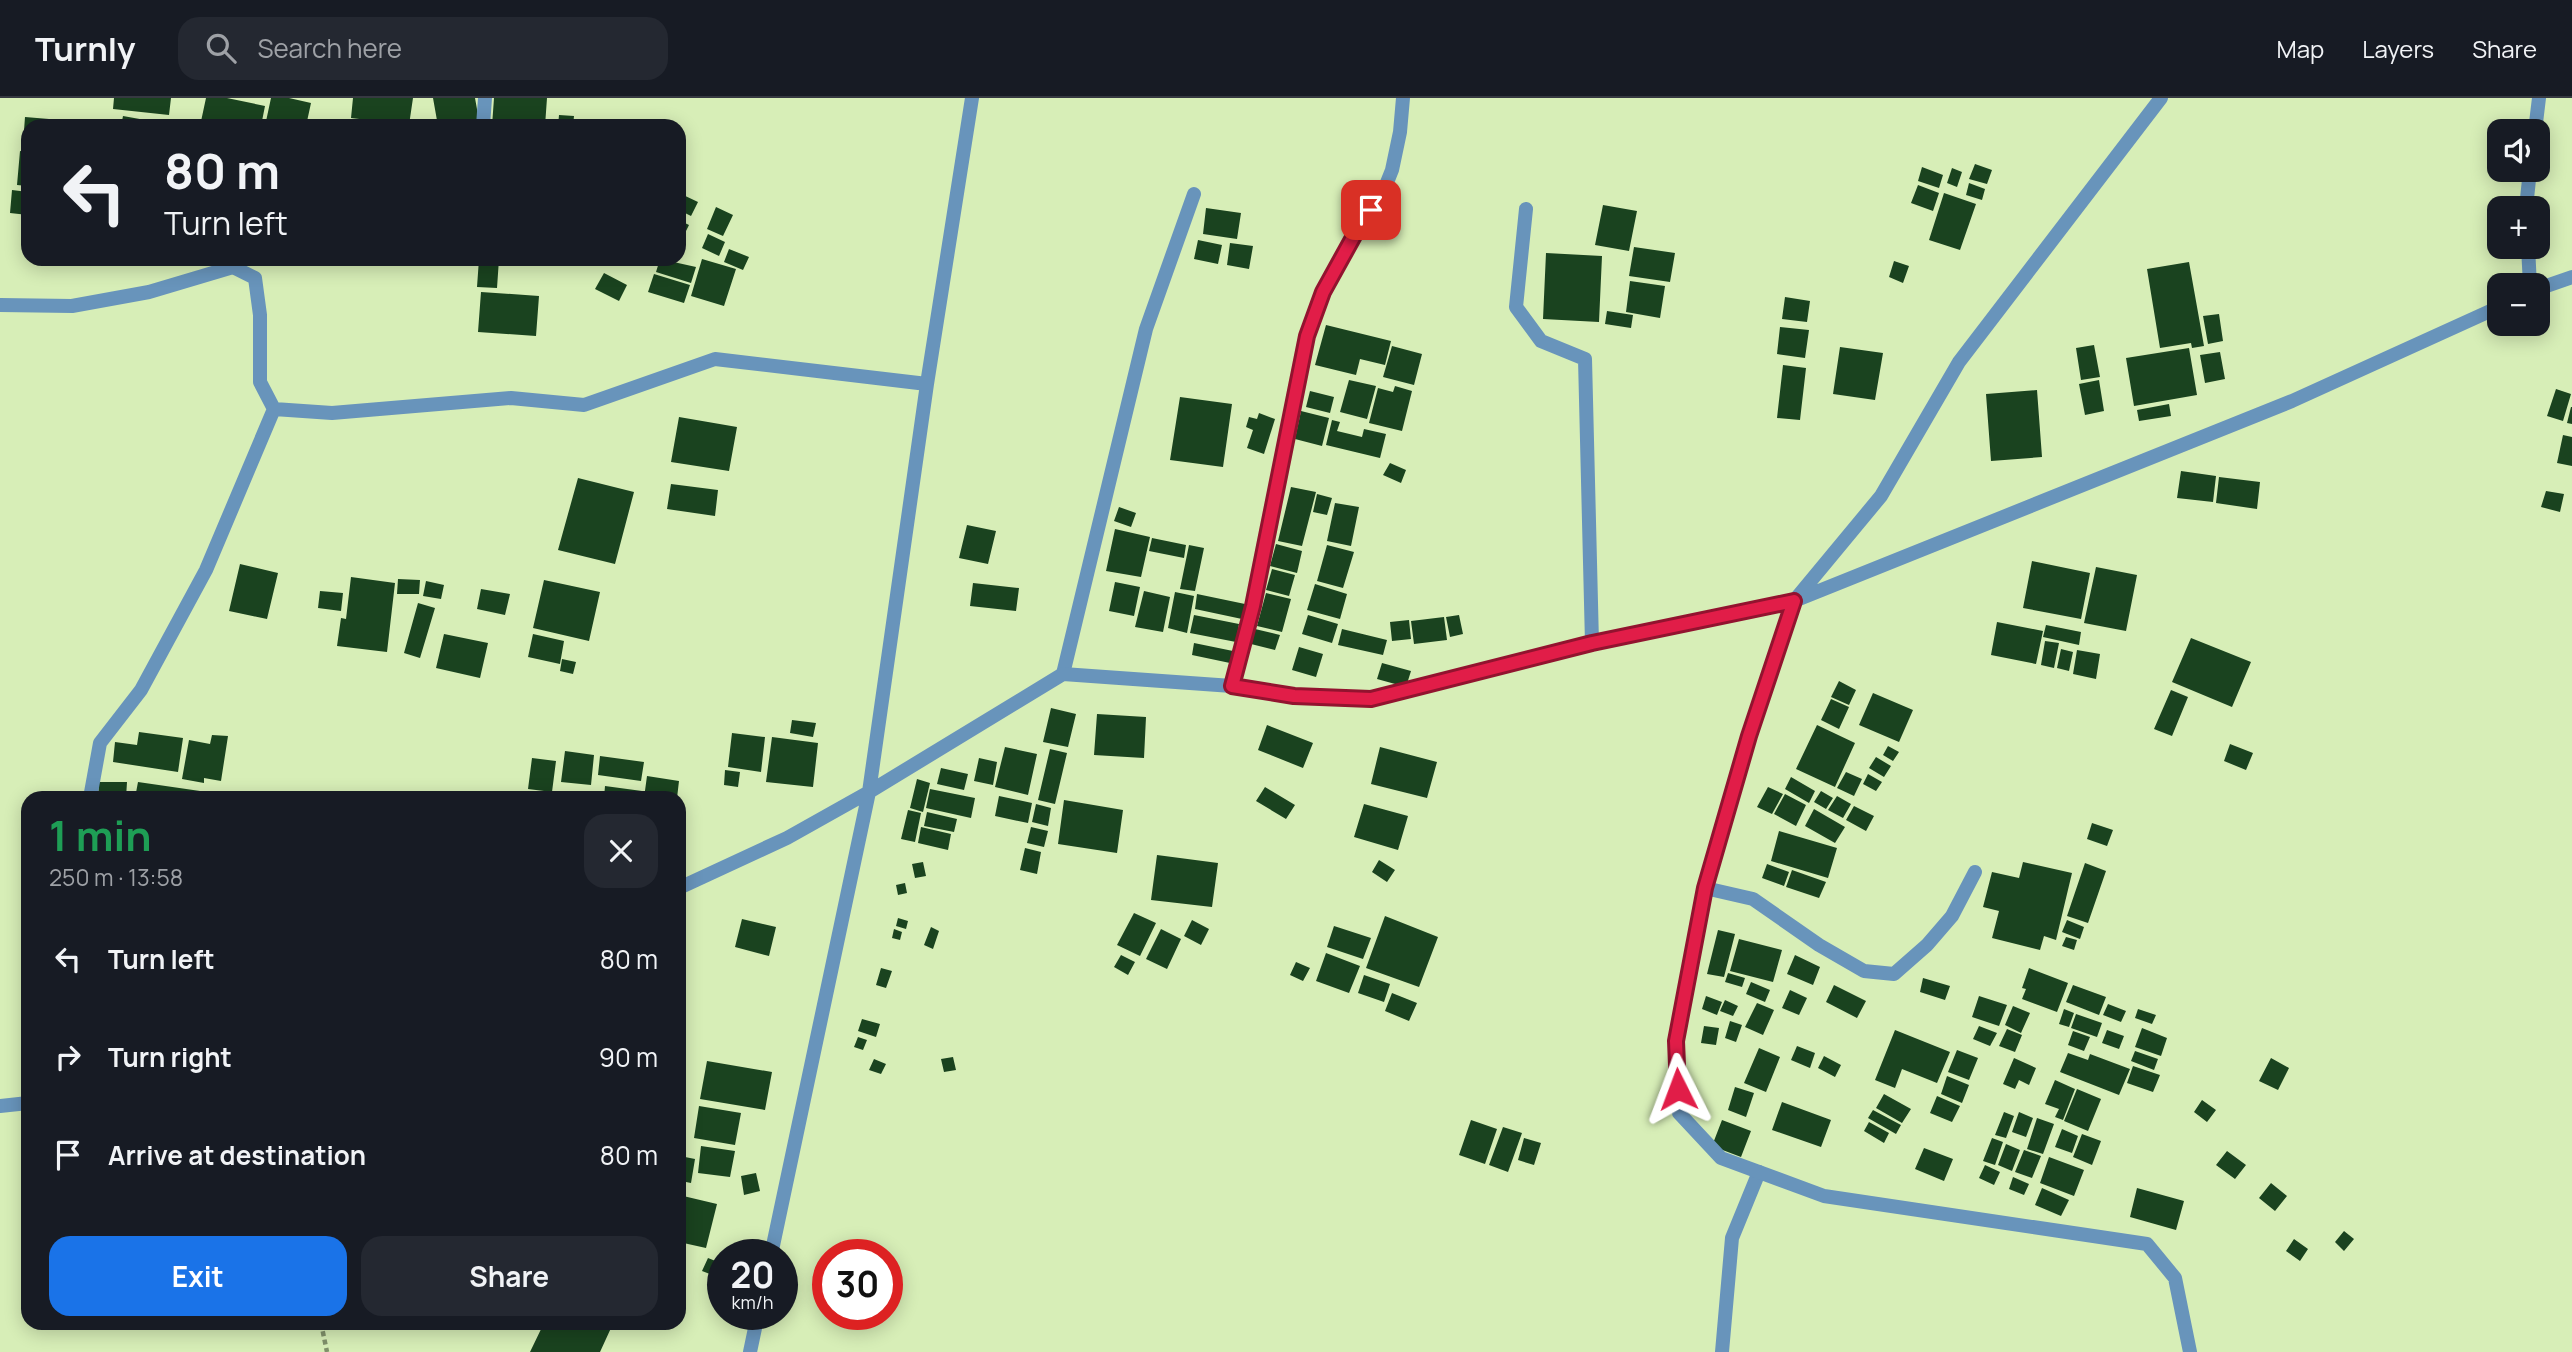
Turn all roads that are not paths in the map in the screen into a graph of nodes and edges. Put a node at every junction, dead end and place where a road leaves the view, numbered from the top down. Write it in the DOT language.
graph roads {
  1 [pos="485,98"];
  2 [pos="972,98"];
  3 [pos="1403,98"];
  4 [pos="2161,98"];
  5 [pos="2539,98"];
  6 [pos="484,119"];
  7 [pos="2536,119"];
  8 [pos="1194,194"];
  9 [pos="1526,209"];
  10 [pos="233,267"];
  11 [pos="2572,276"];
  12 [pos="2550,284"];
  13 [pos="0,305"];
  14 [pos="2487,312"];
  15 [pos="927,384"];
  16 [pos="274,409"];
  17 [pos="1794,601"];
  18 [pos="1592,643"];
  19 [pos="1063,674"];
  20 [pos="1232,686"];
  21 [pos="91,791"];
  22 [pos="869,792"];
  23 [pos="1975,872"];
  24 [pos="686,885"];
  25 [pos="1705,888"];
  26 [pos="21,1104"];
  27 [pos="0,1106"];
  28 [pos="1759,1172"];
  29 [pos="774,1239"];
  30 [pos="755,1330"];
  31 [pos="750,1352"];
  32 [pos="1722,1352"];
  33 [pos="2190,1352"];
  1 -- 6 [label="street"];
  2 -- 15 [label="street"];
  3 -- 20 [label="street"];
  4 -- 17 [label="street"];
  5 -- 7 [label="street"];
  8 -- 19 [label="street"];
  9 -- 18 [label="street"];
  10 -- 13 [label="street"];
  10 -- 16 [label="street"];
  11 -- 12 [label="street"];
  14 -- 17 [label="street"];
  15 -- 16 [label="street"];
  15 -- 22 [label="street"];
  16 -- 21 [label="street"];
  17 -- 18 [label="street"];
  17 -- 25 [label="street"];
  18 -- 20 [label="street"];
  19 -- 20 [label="street"];
  19 -- 22 [label="street"];
  22 -- 24 [label="street"];
  22 -- 29 [label="street"];
  23 -- 25 [label="street"];
  25 -- 28 [label="street"];
  26 -- 27 [label="street"];
  28 -- 32 [label="street"];
  28 -- 33 [label="street"];
  30 -- 31 [label="street"];
}
